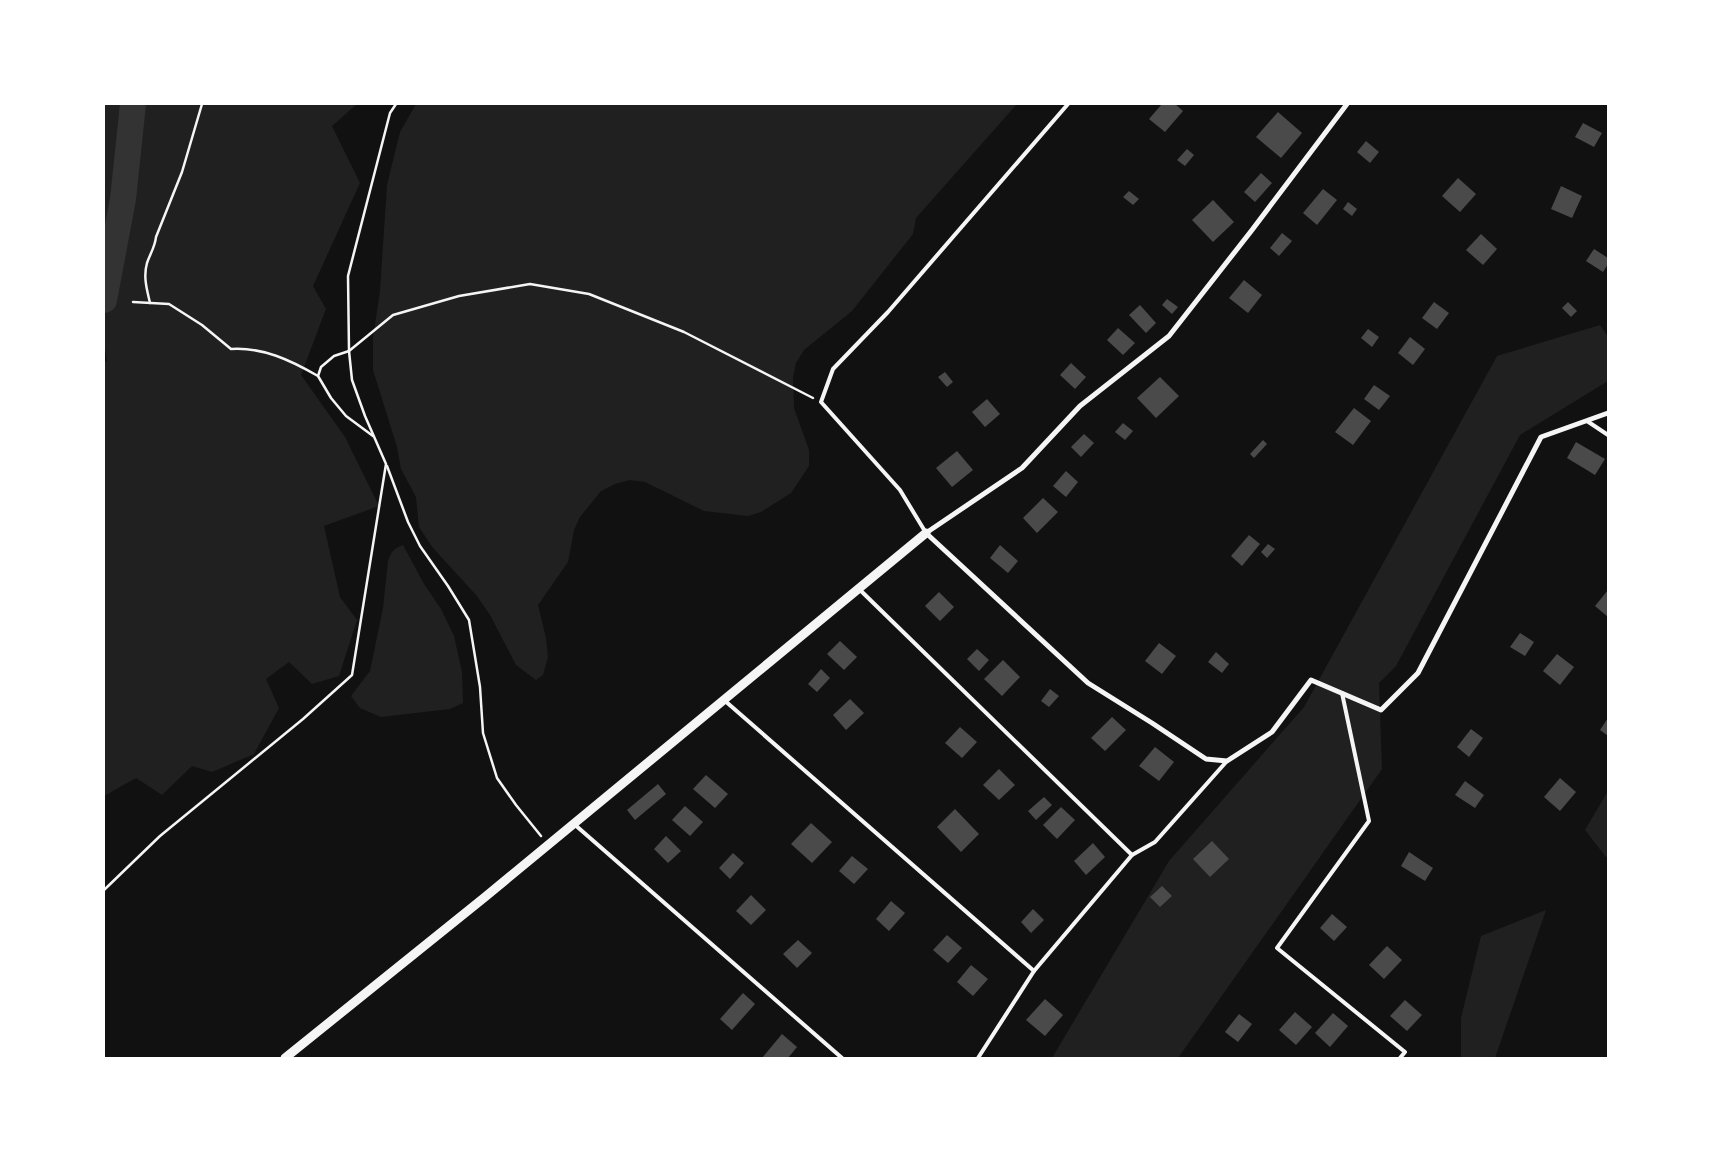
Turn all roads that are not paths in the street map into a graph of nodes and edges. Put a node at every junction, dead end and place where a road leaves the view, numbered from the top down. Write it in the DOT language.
graph roads {
  1 [pos="1068,104"];
  2 [pos="1347,104"];
  3 [pos="1608,413"];
  4 [pos="1587,420"];
  5 [pos="1608,435"];
  6 [pos="926,533"];
  7 [pos="859,588"];
  8 [pos="1342,693"];
  9 [pos="724,700"];
  10 [pos="1227,760"];
  11 [pos="574,824"];
  12 [pos="1132,855"];
  13 [pos="1034,971"];
  14 [pos="285,1058"];
  15 [pos="842,1058"];
  16 [pos="978,1058"];
  17 [pos="1400,1058"];
  1 -- 6 [label="lane"];
  2 -- 6 [label="street"];
  3 -- 4 [label="street"];
  4 -- 5 [label="lane"];
  4 -- 8 [label="street"];
  6 -- 7 [label="street"];
  6 -- 10 [label="street"];
  7 -- 9 [label="street"];
  7 -- 12 [label="lane"];
  8 -- 10 [label="street"];
  8 -- 17 [label="lane"];
  9 -- 11 [label="street"];
  9 -- 13 [label="lane"];
  10 -- 12 [label="lane"];
  11 -- 14 [label="street"];
  11 -- 15 [label="lane"];
  12 -- 13 [label="lane"];
  13 -- 16 [label="lane"];
}
